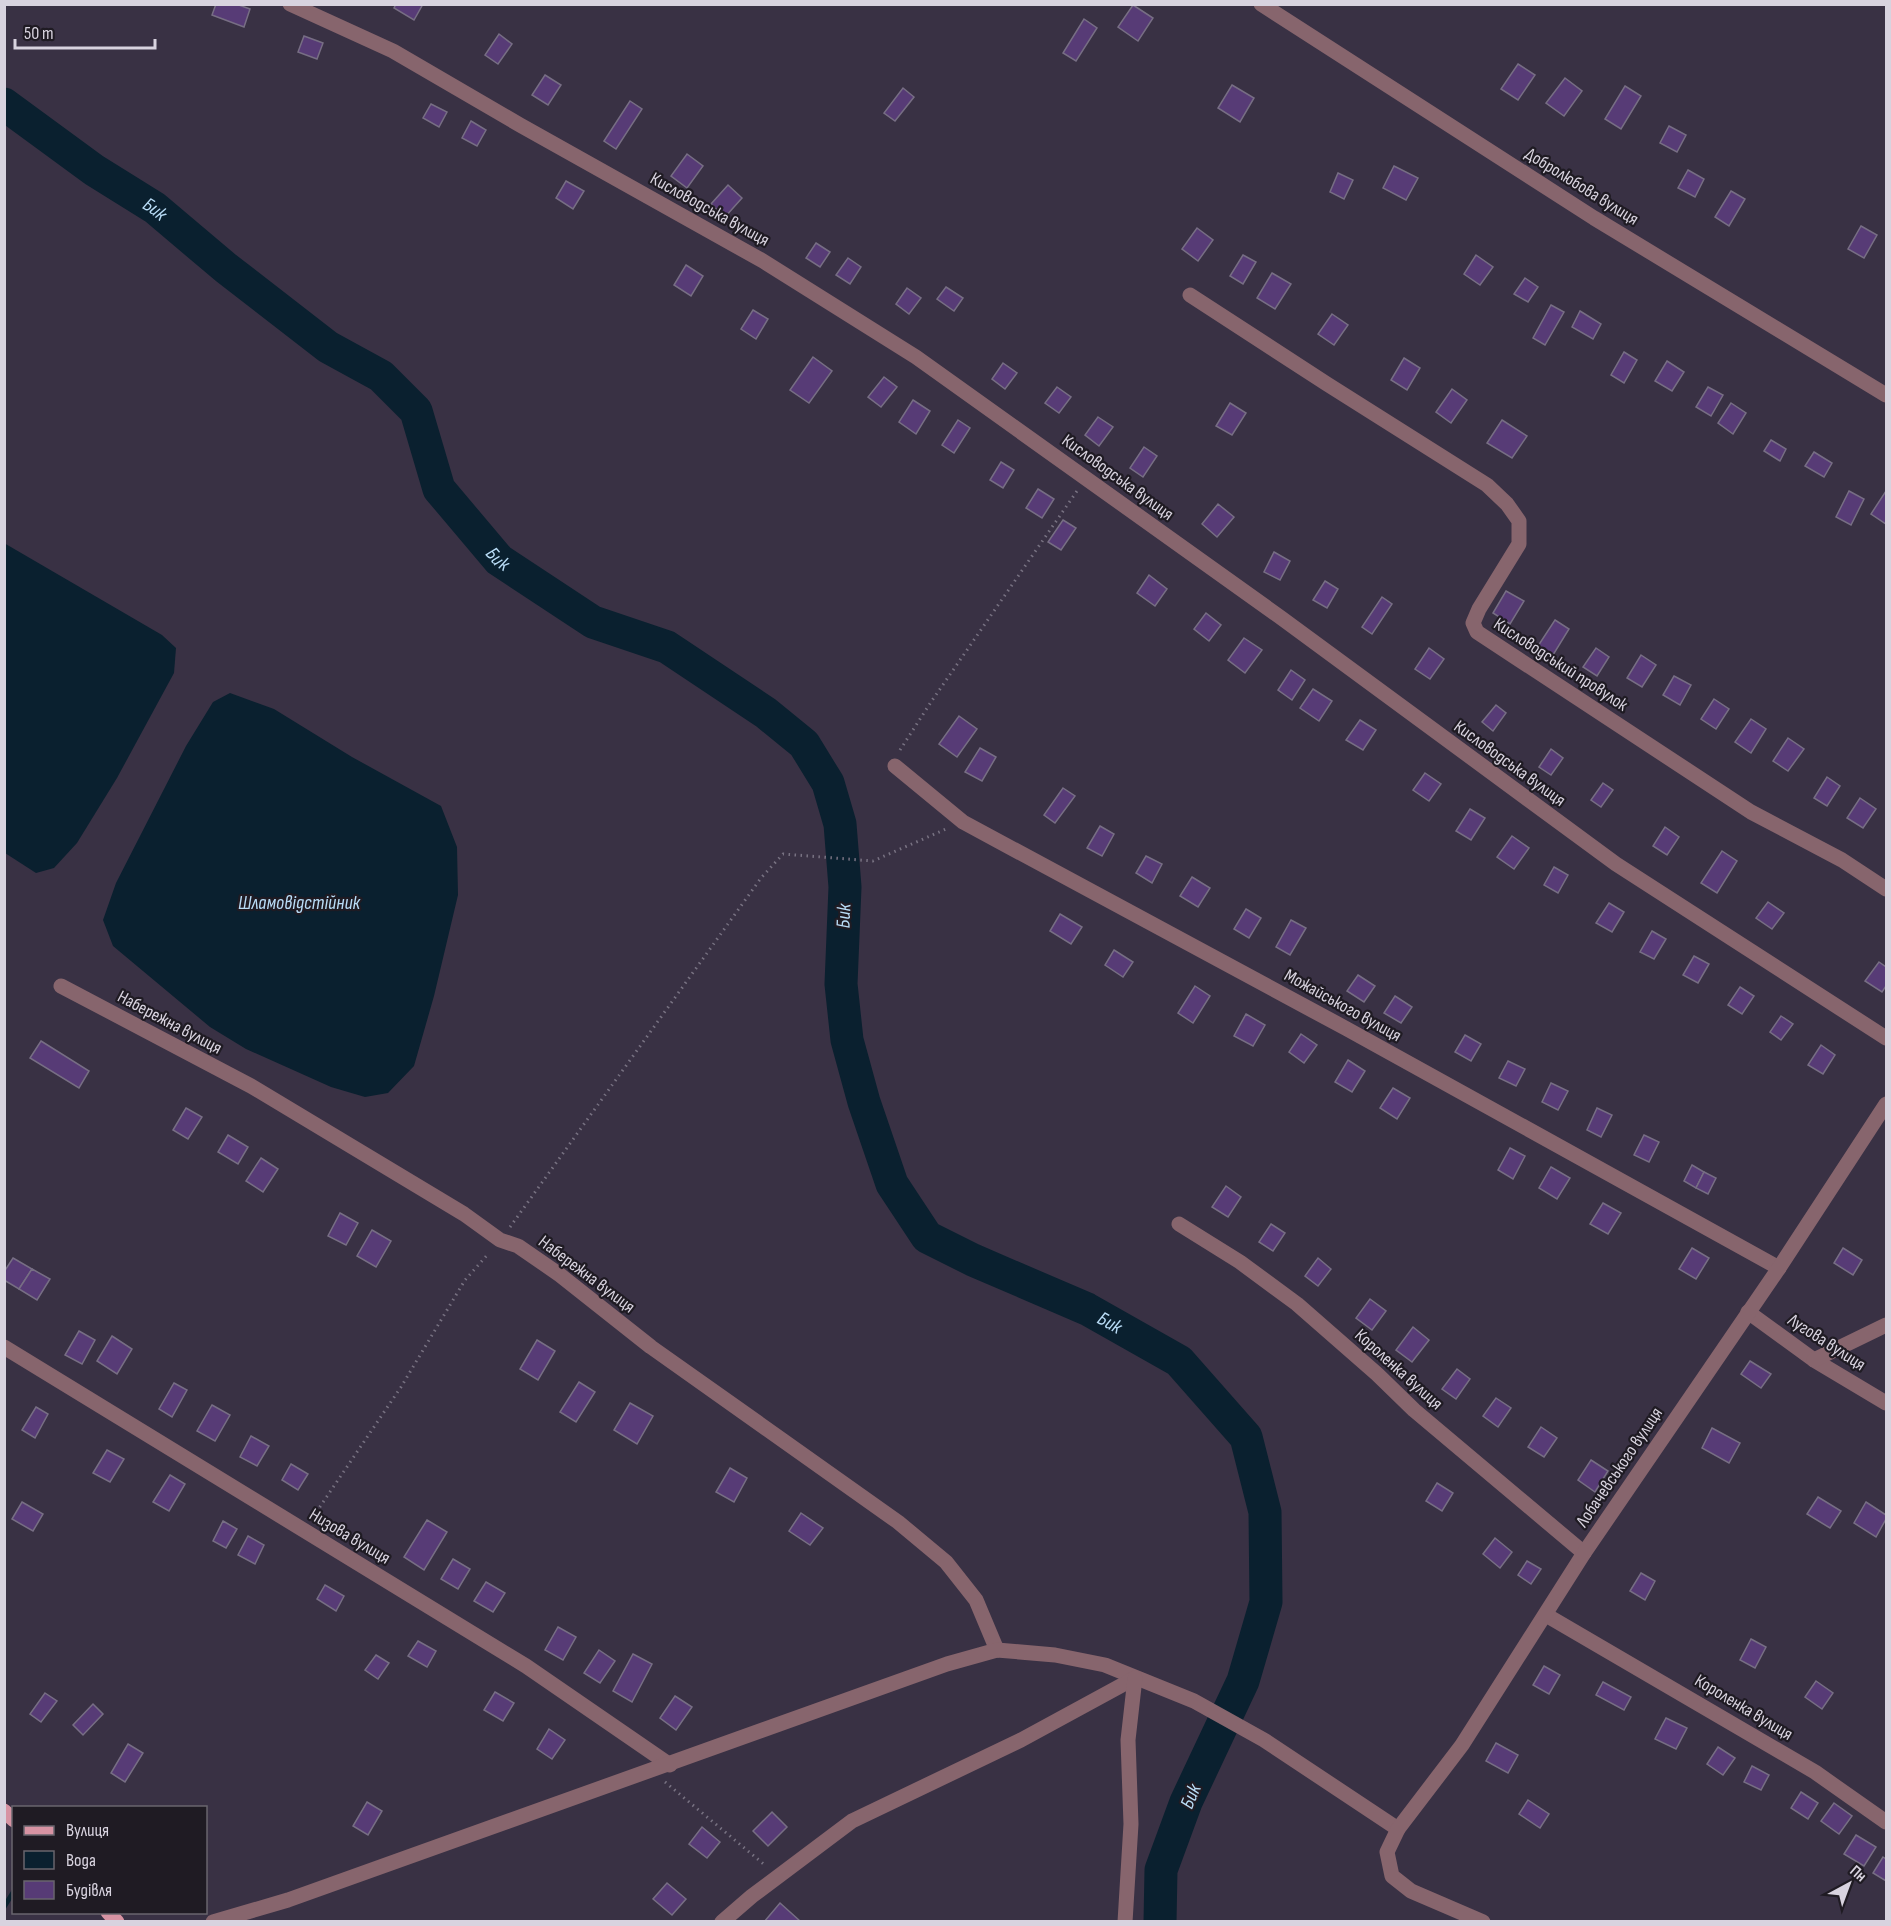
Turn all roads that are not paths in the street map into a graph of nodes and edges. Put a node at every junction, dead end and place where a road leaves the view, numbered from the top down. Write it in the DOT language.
graph roads {
  1 [pos="290,4"];
  2 [pos="1261,4"];
  3 [pos="1190,295"];
  4 [pos="1887,395"];
  5 [pos="895,766"];
  6 [pos="1887,889"];
  7 [pos="61,986"];
  8 [pos="1887,1038"];
  9 [pos="1887,1104"];
  10 [pos="1179,1224"];
  11 [pos="1779,1268"];
  12 [pos="1748,1311"];
  13 [pos="1887,1325"];
  14 [pos="4,1347"];
  15 [pos="1814,1360"];
  16 [pos="1885,1403"];
  17 [pos="1584,1553"];
  18 [pos="1546,1616"];
  19 [pos="997,1650"];
  20 [pos="1135,1678"];
  21 [pos="670,1765"];
  22 [pos="1887,1822"];
  23 [pos="1398,1829"];
  24 [pos="213,1922"];
  25 [pos="722,1922"];
  26 [pos="1125,1922"];
  27 [pos="1483,1922"];
  1 -- 8 [label="street, Кисловодська вулиця"];
  2 -- 4 [label="street, Добролюбова вулиця"];
  3 -- 6 [label="street, Кисловодський провулок"];
  5 -- 11 [label="street, Можайського вулиця"];
  7 -- 19 [label="street, Набережна вулиця"];
  9 -- 11 [label="street, Лобачевського вулиця"];
  10 -- 17 [label="street, Короленка вулиця"];
  11 -- 12 [label="street, Лобачевського вулиця"];
  12 -- 15 [label="street, Лугова вулиця"];
  12 -- 17 [label="street, Лобачевського вулиця"];
  13 -- 15 [label="street"];
  14 -- 21 [label="street, Низова вулиця"];
  15 -- 16 [label="street, Лугова вулиця"];
  17 -- 18 [label="street, Лобачевського вулиця"];
  18 -- 22 [label="street, Короленка вулиця"];
  18 -- 23 [label="street, Лобачевського вулиця"];
  19 -- 20 [label="street"];
  19 -- 21 [label="street"];
  20 -- 23 [label="street"];
  20 -- 25 [label="street"];
  20 -- 26 [label="street"];
  21 -- 24 [label="street"];
  23 -- 27 [label="street, Лобачевського вулиця"];
}
